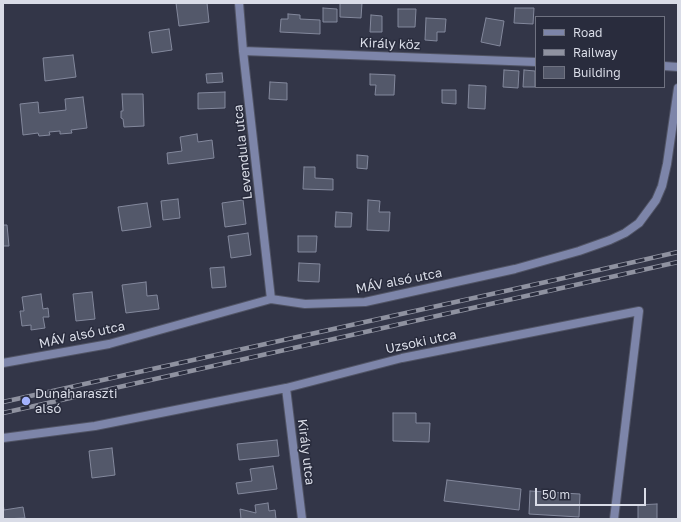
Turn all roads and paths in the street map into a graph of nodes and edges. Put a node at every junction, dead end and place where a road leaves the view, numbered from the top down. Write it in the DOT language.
graph roads {
  1 [pos="239,3"];
  2 [pos="243,51"];
  3 [pos="535,62"];
  4 [pos="665,66"];
  5 [pos="678,67"];
  6 [pos="678,88"];
  7 [pos="271,299"];
  8 [pos="3,363"];
  9 [pos="286,388"];
  10 [pos="3,438"];
  11 [pos="302,519"];
  12 [pos="614,519"];
  1 -- 2 [label="street, Levendula utca"];
  2 -- 3 [label="street, Király köz"];
  2 -- 7 [label="street, Levendula utca"];
  4 -- 5 [label="street"];
  6 -- 7 [label="street, MÁV alsó utca"];
  7 -- 8 [label="street, MÁV alsó utca"];
  9 -- 10 [label="street, Uzsoki utca"];
  9 -- 11 [label="street, Király utca"];
  9 -- 12 [label="street, Uzsoki utca"];
}
